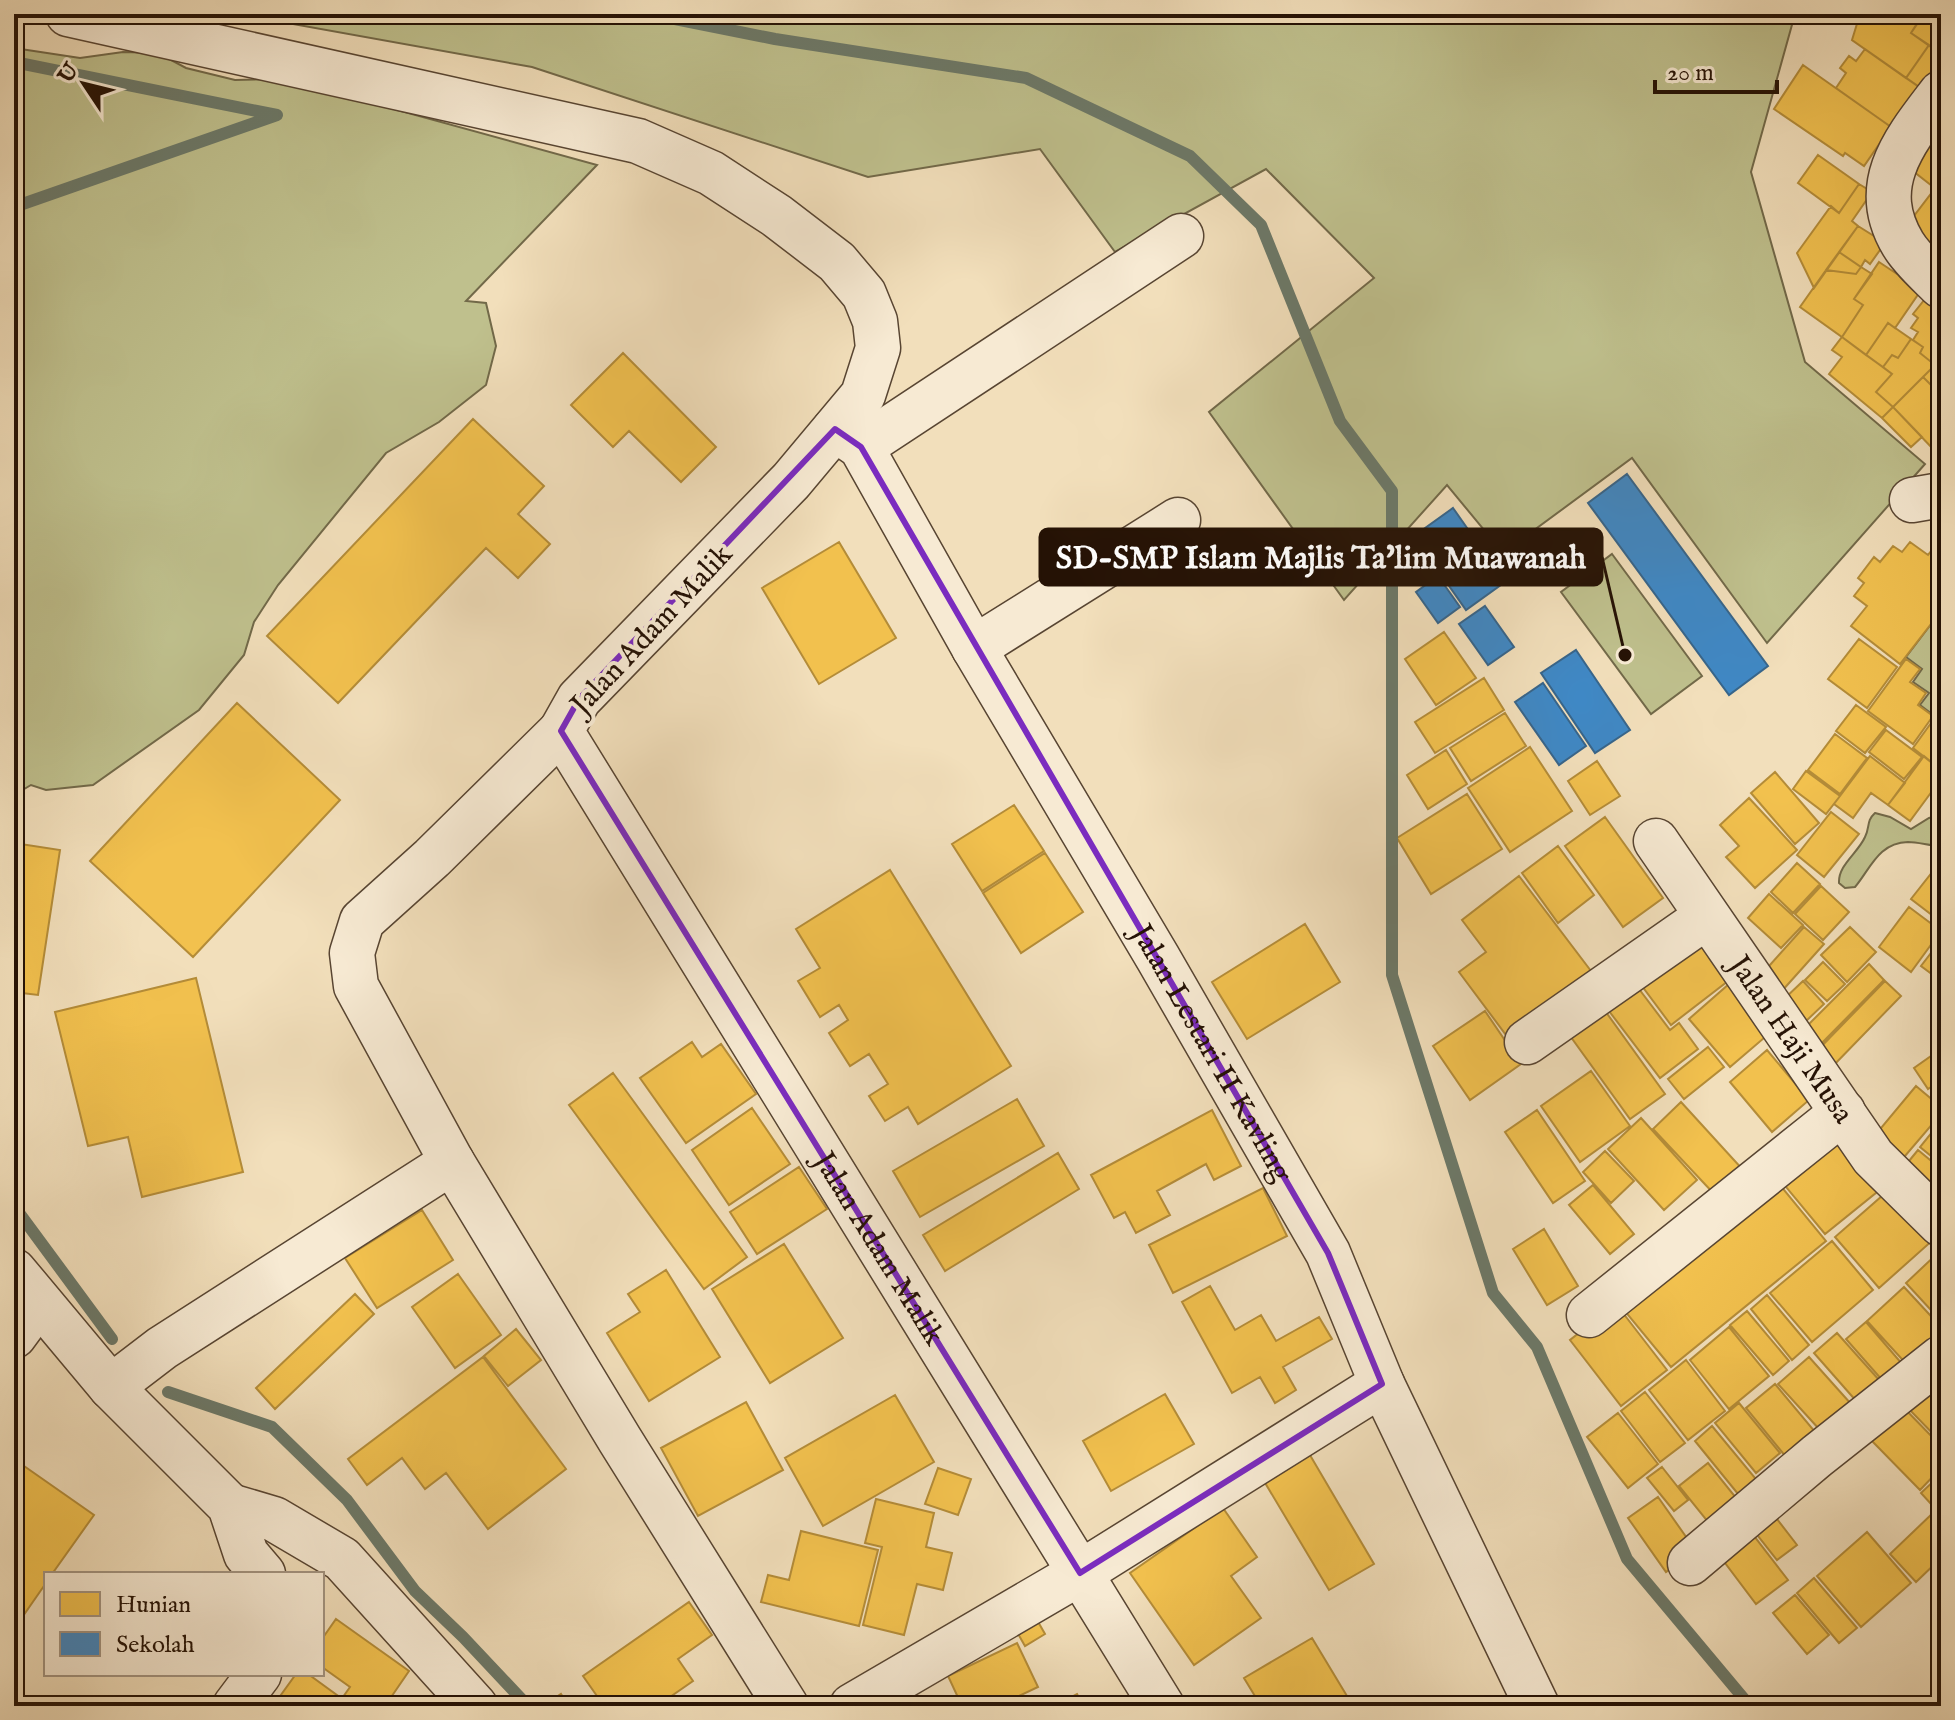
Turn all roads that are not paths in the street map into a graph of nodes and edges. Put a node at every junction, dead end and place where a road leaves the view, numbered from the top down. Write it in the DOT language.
graph roads {
  1 [pos="68,14"];
  2 [pos="1941,93"];
  3 [pos="1181,236"];
  4 [pos="1941,286"];
  5 [pos="848,438"];
  6 [pos="1178,520"];
  7 [pos="974,648"];
  8 [pos="561,731"];
  9 [pos="1656,841"];
  10 [pos="1706,917"];
  11 [pos="1527,1042"];
  12 [pos="1843,1112"];
  13 [pos="452,1162"];
  14 [pos="1941,1224"];
  15 [pos="27,1286"];
  16 [pos="1589,1315"];
  17 [pos="14,1336"];
  18 [pos="1941,1358"];
  19 [pos="1382,1384"];
  20 [pos="111,1387"];
  21 [pos="230,1506"];
  22 [pos="1690,1563"];
  23 [pos="261,1572"];
  24 [pos="332,1573"];
  25 [pos="1080,1573"];
  26 [pos="258,1676"];
  27 [pos="235,1706"];
  28 [pos="475,1706"];
  29 [pos="786,1706"];
  30 [pos="852,1706"];
  31 [pos="1162,1706"];
  32 [pos="1537,1706"];
  1 -- 5 [label="street, Jalan Adam Malik"];
  2 -- 4 [label="street"];
  3 -- 5 [label="street"];
  5 -- 7 [label="street, Jalan Lestari II Kavling"];
  5 -- 8 [label="street, Jalan Adam Malik"];
  6 -- 7 [label="street"];
  7 -- 19 [label="street, Jalan Lestari II Kavling"];
  8 -- 13 [label="street"];
  8 -- 25 [label="street, Jalan Adam Malik"];
  9 -- 10 [label="street, Jalan Haji Musa"];
  10 -- 11 [label="street"];
  10 -- 12 [label="street, Jalan Haji Musa"];
  12 -- 14 [label="street, Jalan Haji Musa"];
  12 -- 16 [label="street"];
  13 -- 20 [label="street"];
  13 -- 29 [label="street"];
  15 -- 17 [label="street"];
  15 -- 20 [label="street"];
  18 -- 22 [label="street"];
  19 -- 25 [label="street"];
  19 -- 32 [label="street, Jalan Lestari II Kavling"];
  20 -- 21 [label="street"];
  21 -- 23 [label="street"];
  21 -- 24 [label="street"];
  24 -- 28 [label="street"];
  25 -- 30 [label="street"];
  25 -- 31 [label="street, Jalan Adam Malik"];
  26 -- 27 [label="street"];
}
